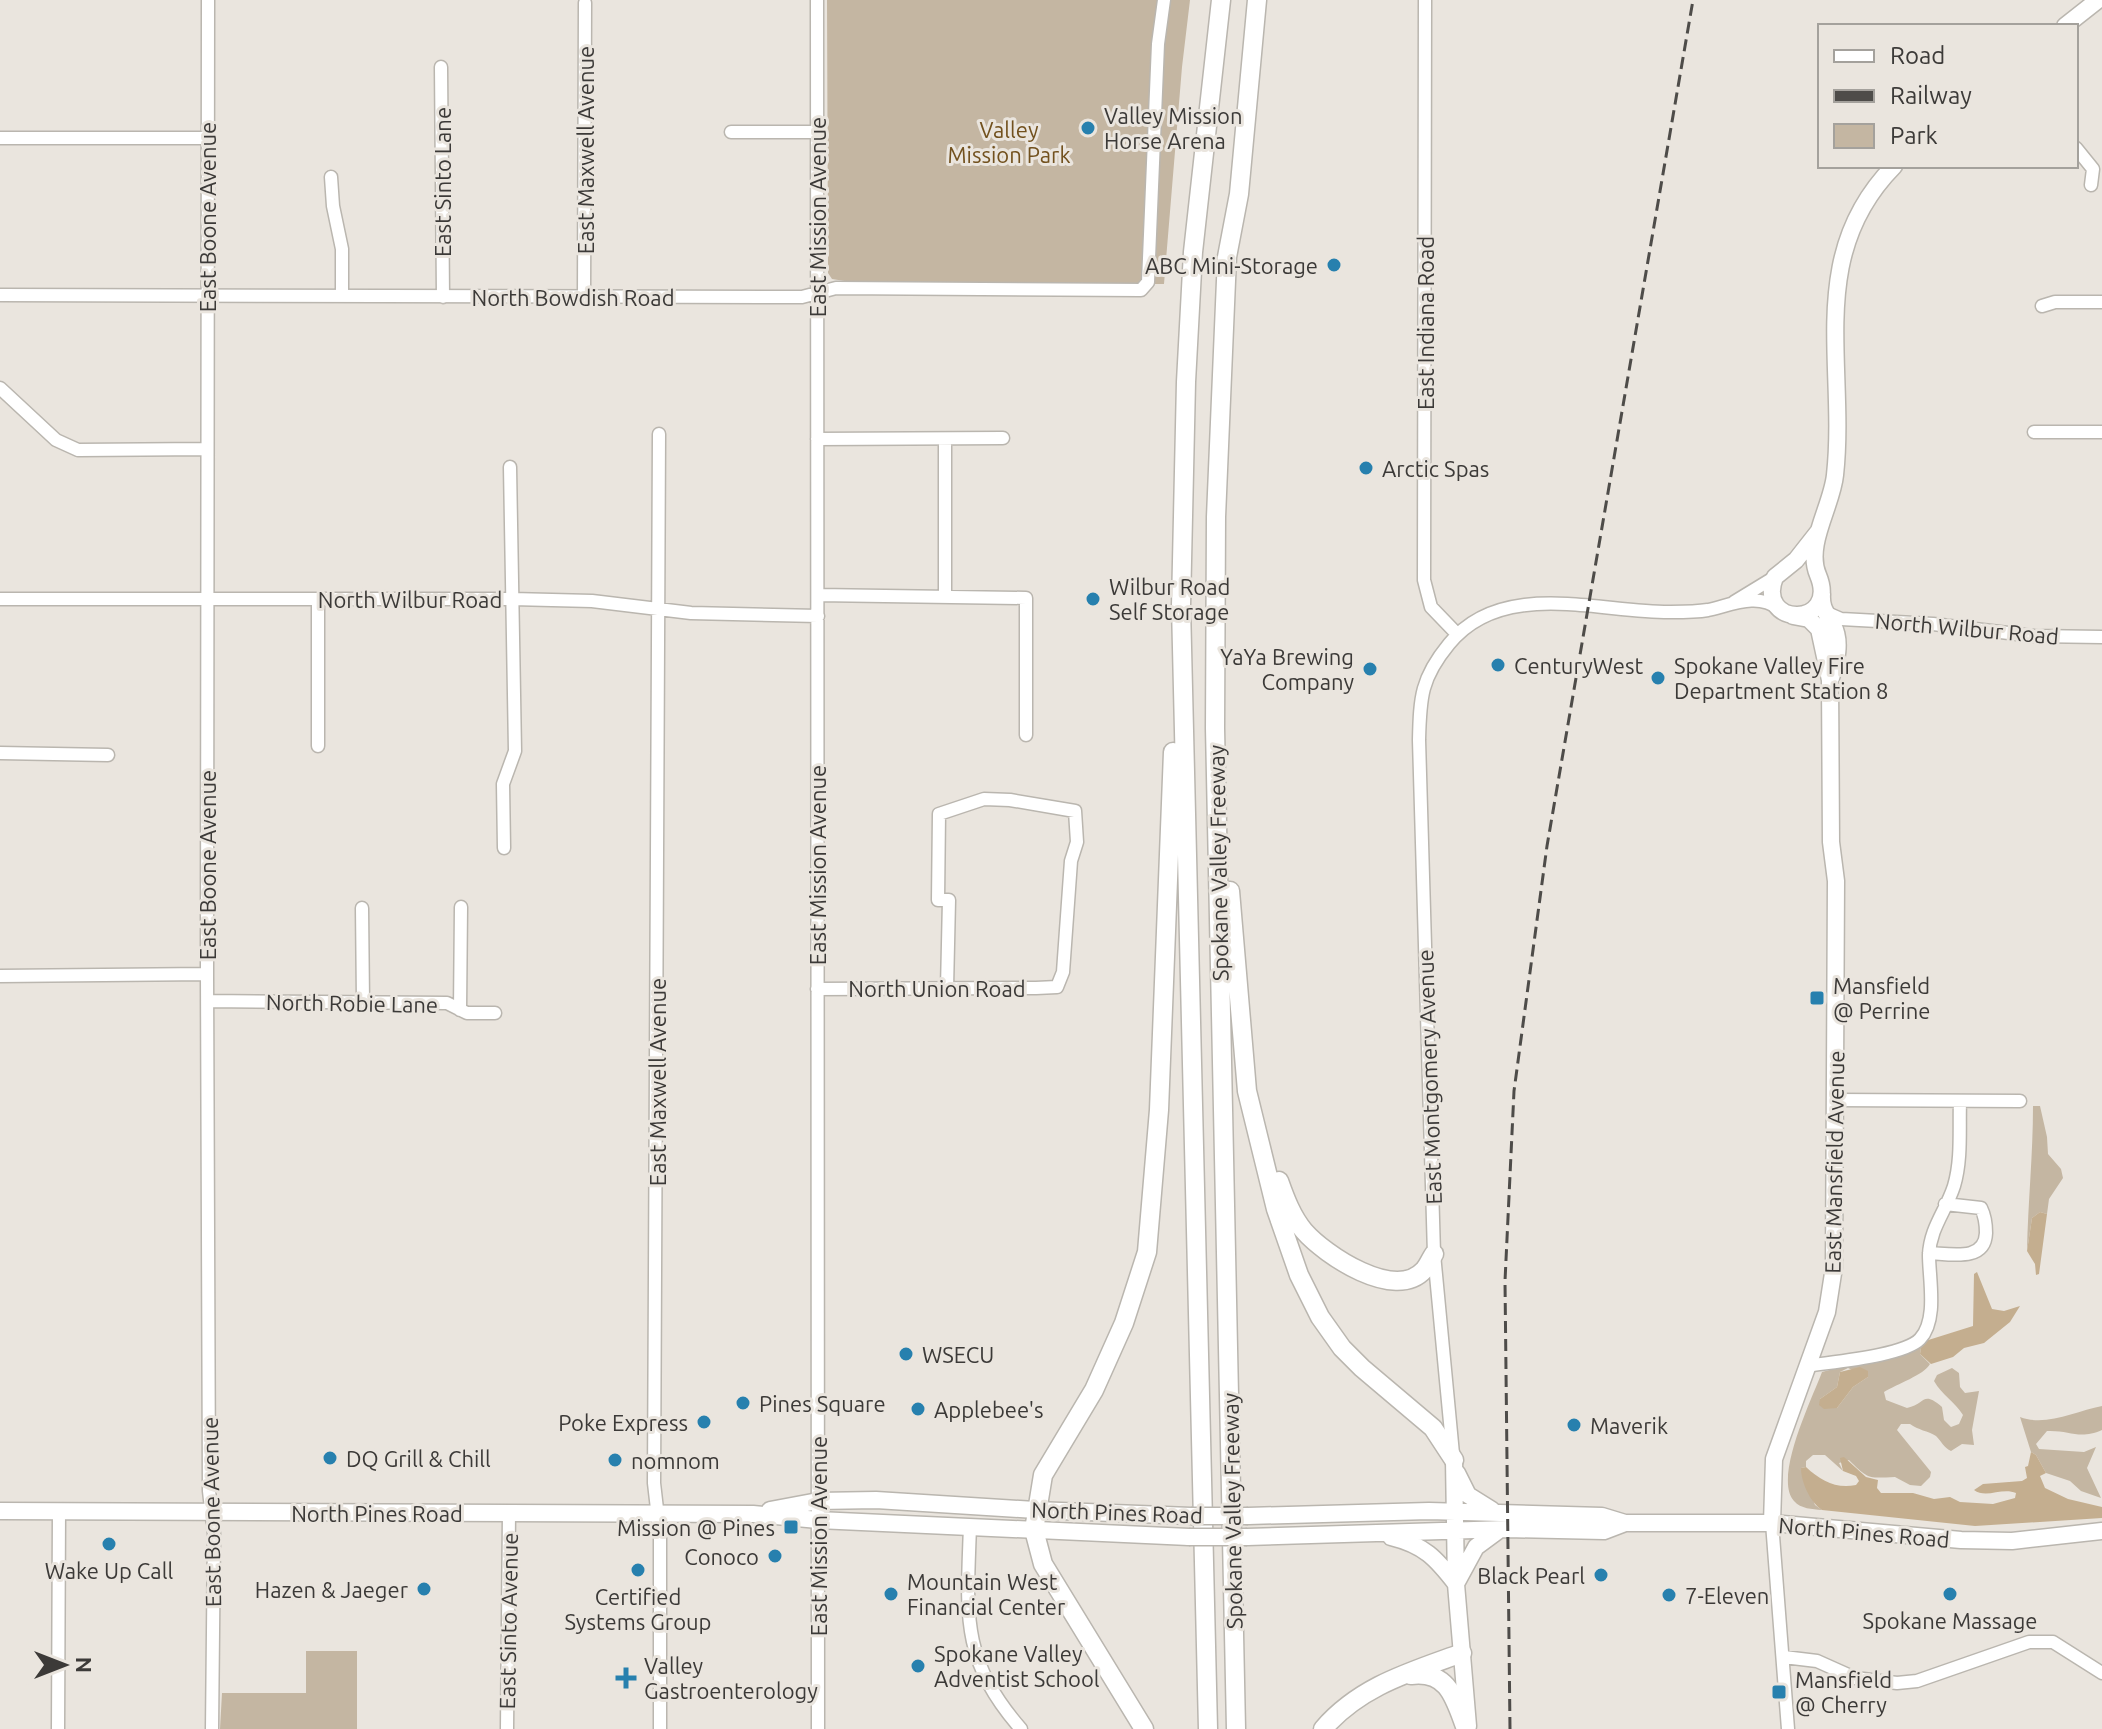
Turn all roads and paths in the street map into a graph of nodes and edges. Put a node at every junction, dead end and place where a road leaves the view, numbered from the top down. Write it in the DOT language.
graph roads {
  1 [pos="208,0"];
  2 [pos="817,0"];
  3 [pos="1164,0"];
  4 [pos="1221,0"];
  5 [pos="1257,0"];
  6 [pos="1425,0"];
  7 [pos="2098,0"];
  8 [pos="585,3"];
  9 [pos="2068,24"];
  10 [pos="441,67"];
  11 [pos="731,132"];
  12 [pos="817,132"];
  13 [pos="0,138"];
  14 [pos="207,138"];
  15 [pos="2078,150"];
  16 [pos="1892,168"];
  17 [pos="331,177"];
  18 [pos="2091,185"];
  19 [pos="817,294"];
  20 [pos="0,295"];
  21 [pos="207,296"];
  22 [pos="342,296"];
  23 [pos="443,297"];
  24 [pos="584,298"];
  25 [pos="2102,302"];
  26 [pos="2042,306"];
  27 [pos="0,388"];
  28 [pos="2034,432"];
  29 [pos="2102,432"];
  30 [pos="659,434"];
  31 [pos="1003,438"];
  32 [pos="817,439"];
  33 [pos="945,439"];
  34 [pos="207,449"];
  35 [pos="510,467"];
  36 [pos="1818,532"];
  37 [pos="1781,572"];
  38 [pos="1820,584"];
  39 [pos="818,595"];
  40 [pos="945,596"];
  41 [pos="0,599"];
  42 [pos="512,599"];
  43 [pos="207,600"];
  44 [pos="318,600"];
  45 [pos="1731,604"];
  46 [pos="1181,606"];
  47 [pos="659,607"];
  48 [pos="1823,610"];
  49 [pos="1786,612"];
  50 [pos="818,616"];
  51 [pos="1855,619"];
  52 [pos="1836,630"];
  53 [pos="1457,634"];
  54 [pos="2102,637"];
  55 [pos="1830,680"];
  56 [pos="1215,728"];
  57 [pos="1026,735"];
  58 [pos="318,746"];
  59 [pos="0,753"];
  60 [pos="108,755"];
  61 [pos="504,848"];
  62 [pos="461,907"];
  63 [pos="362,908"];
  64 [pos="207,974"];
  65 [pos="0,976"];
  66 [pos="947,988"];
  67 [pos="817,989"];
  68 [pos="207,1001"];
  69 [pos="363,1002"];
  70 [pos="460,1010"];
  71 [pos="495,1013"];
  72 [pos="1247,1091"];
  73 [pos="1835,1100"];
  74 [pos="1960,1101"];
  75 [pos="2020,1101"];
  76 [pos="1945,1204"];
  77 [pos="1929,1253"];
  78 [pos="1434,1254"];
  79 [pos="1807,1366"];
  80 [pos="1454,1460"];
  81 [pos="818,1501"];
  82 [pos="1035,1510"];
  83 [pos="0,1511"];
  84 [pos="59,1511"];
  85 [pos="1454,1511"];
  86 [pos="212,1513"];
  87 [pos="509,1513"];
  88 [pos="657,1514"];
  89 [pos="753,1514"];
  90 [pos="818,1520"];
  91 [pos="1500,1522"];
  92 [pos="1772,1523"];
  93 [pos="970,1526"];
  94 [pos="1034,1530"];
  95 [pos="1455,1531"];
  96 [pos="2102,1531"];
  97 [pos="1379,1534"];
  98 [pos="1456,1584"];
  99 [pos="1462,1653"];
  100 [pos="1784,1657"];
  101 [pos="2102,1673"];
  102 [pos="1396,1677"];
  103 [pos="58,1729"];
  104 [pos="212,1729"];
  105 [pos="507,1729"];
  106 [pos="660,1729"];
  107 [pos="818,1729"];
  108 [pos="1021,1729"];
  109 [pos="1144,1729"];
  110 [pos="1208,1729"];
  111 [pos="1236,1729"];
  112 [pos="1323,1729"];
  113 [pos="1467,1729"];
  114 [pos="1788,1729"];
  1 -- 14 [label="street, East Boone Avenue"];
  2 -- 12 [label="street, East Mission Avenue"];
  3 -- 19 [label="street, North Bowdish Road"];
  4 -- 46 [label="highway, Spokane Valley Freeway"];
  5 -- 56 [label="highway, Spokane Valley Freeway"];
  6 -- 53 [label="street, East Indiana Road"];
  7 -- 9 [label="main road"];
  8 -- 24 [label="street, East Maxwell Avenue"];
  10 -- 23 [label="street, East Sinto Lane"];
  11 -- 12 [label="street"];
  12 -- 19 [label="street, East Mission Avenue"];
  13 -- 14 [label="street"];
  14 -- 21 [label="street, East Boone Avenue"];
  15 -- 18 [label="street"];
  16 -- 36 [label="main road"];
  17 -- 22 [label="street"];
  19 -- 24 [label="street, North Bowdish Road"];
  19 -- 32 [label="street, East Mission Avenue"];
  20 -- 21 [label="street, North Bowdish Road"];
  21 -- 22 [label="street, North Bowdish Road"];
  21 -- 34 [label="street, East Boone Avenue"];
  22 -- 23 [label="street, North Bowdish Road"];
  23 -- 24 [label="street, North Bowdish Road"];
  25 -- 26 [label="street"];
  27 -- 34 [label="street"];
  28 -- 29 [label="street"];
  30 -- 47 [label="street, East Maxwell Avenue"];
  31 -- 33 [label="street"];
  32 -- 33 [label="street"];
  32 -- 39 [label="street, East Mission Avenue"];
  33 -- 40 [label="street"];
  34 -- 43 [label="street, East Boone Avenue"];
  35 -- 42 [label="street"];
  36 -- 37 [label="main road"];
  36 -- 38 [label="main road"];
  37 -- 38 [label="main road"];
  37 -- 45 [label="street"];
  37 -- 49 [label="main road"];
  38 -- 48 [label="main road"];
  38 -- 49 [label="main road"];
  39 -- 40 [label="street"];
  39 -- 50 [label="street, East Mission Avenue"];
  40 -- 57 [label="street"];
  41 -- 43 [label="street, North Wilbur Road"];
  42 -- 44 [label="street, North Wilbur Road"];
  42 -- 47 [label="street, North Wilbur Road"];
  42 -- 61 [label="street"];
  43 -- 44 [label="street, North Wilbur Road"];
  43 -- 64 [label="street, East Boone Avenue"];
  44 -- 58 [label="street"];
  45 -- 49 [label="street"];
  45 -- 53 [label="street, East Montgomery Avenue"];
  46 -- 82 [label="highway"];
  46 -- 110 [label="highway, Spokane Valley Freeway"];
  47 -- 50 [label="street, North Wilbur Road"];
  47 -- 88 [label="street, East Maxwell Avenue"];
  48 -- 51 [label="street"];
  48 -- 52 [label="main road"];
  49 -- 55 [label="main road, East Mansfield Avenue"];
  50 -- 67 [label="street, East Mission Avenue"];
  51 -- 52 [label="street, North Wilbur Road"];
  51 -- 54 [label="street, North Wilbur Road"];
  52 -- 55 [label="main road, East Mansfield Avenue"];
  53 -- 78 [label="street, East Montgomery Avenue"];
  55 -- 73 [label="main road, East Mansfield Avenue"];
  56 -- 72 [label="highway"];
  56 -- 111 [label="highway, Spokane Valley Freeway"];
  59 -- 60 [label="street"];
  62 -- 70 [label="street"];
  63 -- 69 [label="street"];
  64 -- 65 [label="street"];
  64 -- 68 [label="street, East Boone Avenue"];
  66 -- 66 [label="street, North Union Road"];
  66 -- 67 [label="street, North Union Road"];
  67 -- 81 [label="street, East Mission Avenue"];
  68 -- 69 [label="street, North Robie Lane"];
  68 -- 86 [label="street, East Boone Avenue"];
  69 -- 70 [label="street, North Robie Lane"];
  70 -- 71 [label="street, North Robie Lane"];
  72 -- 78 [label="highway"];
  72 -- 80 [label="highway"];
  73 -- 74 [label="street"];
  73 -- 79 [label="main road, East Mansfield Avenue"];
  74 -- 75 [label="street"];
  74 -- 76 [label="street"];
  76 -- 77 [label="street"];
  76 -- 77 [label="street"];
  77 -- 79 [label="street"];
  78 -- 80 [label="street, East Montgomery Avenue"];
  79 -- 92 [label="main road, East Mansfield Avenue"];
  80 -- 85 [label="main road, East Montgomery Avenue"];
  80 -- 91 [label="main road"];
  81 -- 82 [label="main road, North Pines Road"];
  81 -- 89 [label="main road, North Pines Road"];
  81 -- 90 [label="street, East Mission Avenue"];
  82 -- 85 [label="main road, North Pines Road, bridge"];
  82 -- 94 [label="highway"];
  83 -- 84 [label="main road, North Pines Road"];
  84 -- 86 [label="main road, North Pines Road"];
  84 -- 103 [label="street"];
  85 -- 91 [label="main road, North Pines Road"];
  85 -- 95 [label="main road, East Montgomery Avenue"];
  86 -- 87 [label="main road, North Pines Road"];
  86 -- 104 [label="street, East Boone Avenue"];
  87 -- 88 [label="main road, North Pines Road"];
  87 -- 105 [label="street, East Sinto Avenue"];
  88 -- 89 [label="main road, North Pines Road"];
  88 -- 106 [label="street, East Maxwell Avenue"];
  89 -- 90 [label="main road, North Pines Road"];
  90 -- 93 [label="main road, North Pines Road"];
  90 -- 107 [label="street, East Mission Avenue"];
  91 -- 92 [label="main road, North Pines Road"];
  91 -- 95 [label="main road, North Pines Road"];
  91 -- 98 [label="main road"];
  92 -- 96 [label="main road, North Pines Road"];
  92 -- 100 [label="street, East Mansfield Avenue"];
  93 -- 94 [label="main road, North Pines Road"];
  93 -- 108 [label="street"];
  94 -- 97 [label="main road, North Pines Road, bridge"];
  94 -- 109 [label="highway"];
  95 -- 97 [label="main road, North Pines Road"];
  95 -- 98 [label="main road, East Montgomery Avenue"];
  97 -- 98 [label="main road"];
  98 -- 99 [label="main road, East Montgomery Avenue"];
  99 -- 102 [label="highway"];
  99 -- 113 [label="main road, East Montgomery Avenue"];
  100 -- 101 [label="street"];
  100 -- 114 [label="street, East Mansfield Avenue"];
  102 -- 112 [label="highway"];
  102 -- 113 [label="highway"];
}
